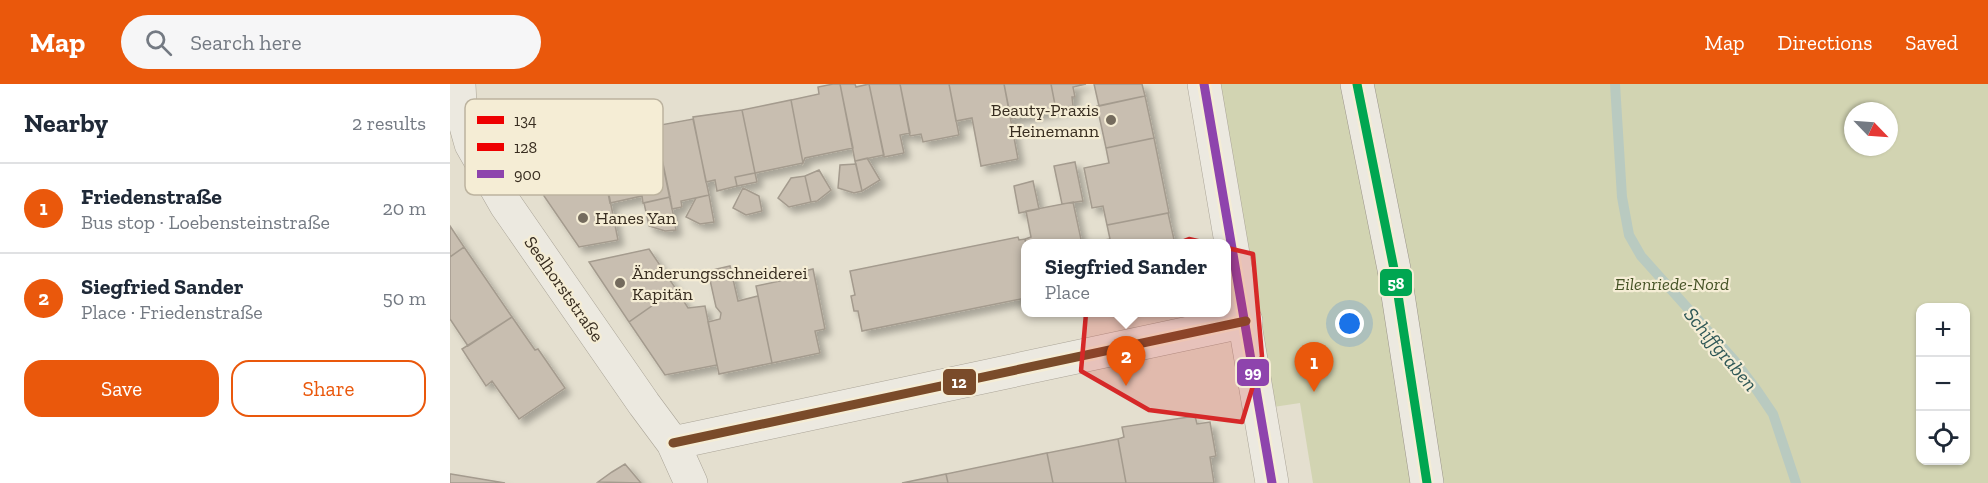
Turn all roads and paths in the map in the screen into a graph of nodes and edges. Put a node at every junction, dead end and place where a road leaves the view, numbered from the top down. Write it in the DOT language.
graph roads {
  1 [pos="459,84"];
  2 [pos="1204,84"];
  3 [pos="1357,84"];
  4 [pos="465,123"];
  5 [pos="500,195"];
  6 [pos="1246,321"];
  7 [pos="674,443"];
  8 [pos="691,483"];
  9 [pos="1272,483"];
  10 [pos="1427,483"];
  1 -- 4 [label="street, Seelhorststraße"];
  2 -- 6 [label="street"];
  3 -- 10 [label="street"];
  5 -- 7 [label="street, Seelhorststraße"];
  6 -- 7 [label="street"];
  6 -- 9 [label="street"];
  7 -- 8 [label="street, Seelhorststraße"];
}
